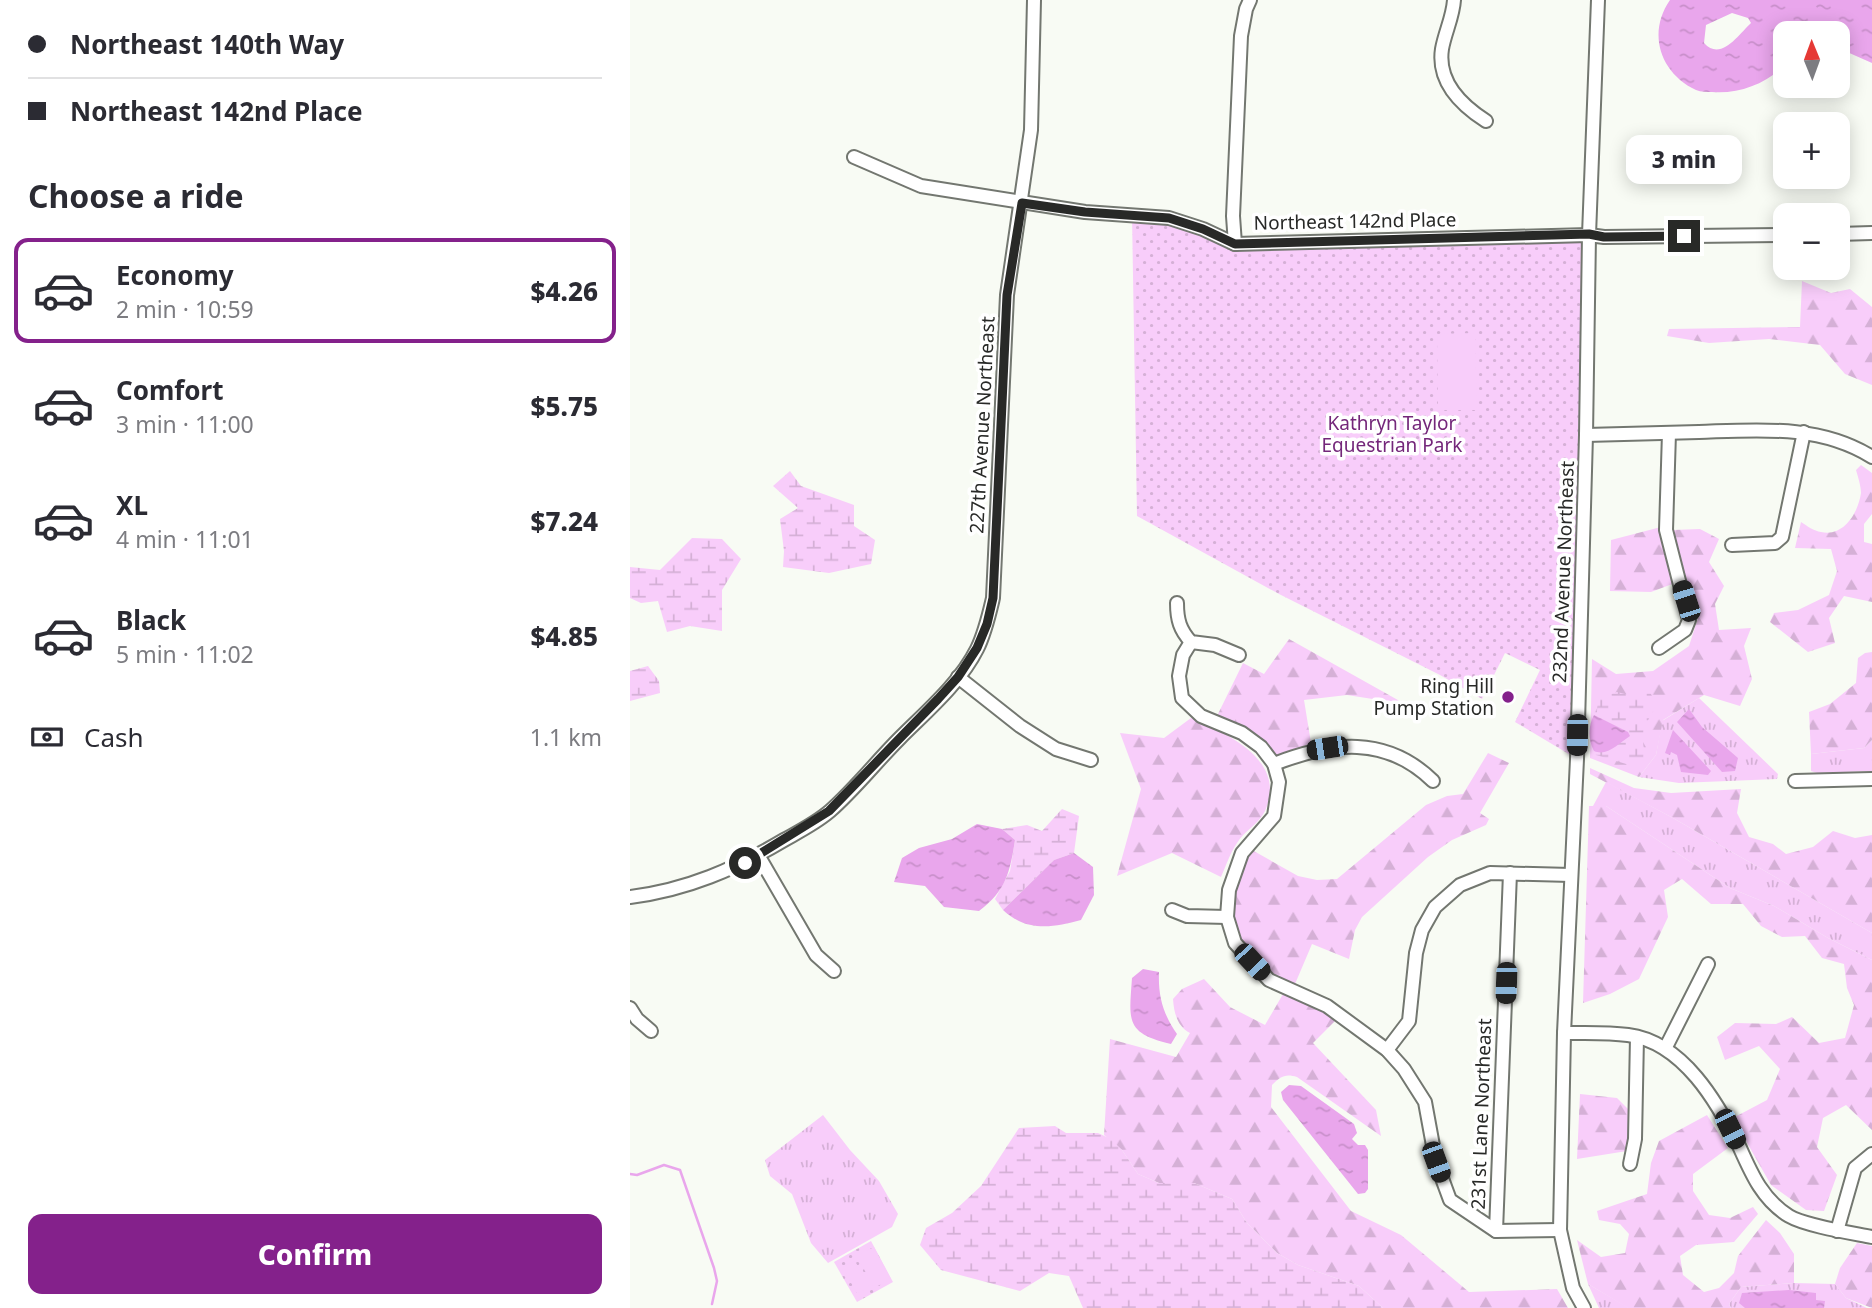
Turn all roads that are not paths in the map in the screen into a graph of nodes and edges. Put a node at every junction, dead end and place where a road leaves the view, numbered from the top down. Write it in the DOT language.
graph roads {
  1 [pos="1034,0"];
  2 [pos="1250,0"];
  3 [pos="1454,0"];
  4 [pos="1598,0"];
  5 [pos="1486,121"];
  6 [pos="854,157"];
  7 [pos="1022,203"];
  8 [pos="1872,233"];
  9 [pos="1589,234"];
  10 [pos="1850,234"];
  11 [pos="1773,235"];
  12 [pos="1235,244"];
  13 [pos="1669,432"];
  14 [pos="1804,432"];
  15 [pos="1586,435"];
  16 [pos="1872,457"];
  17 [pos="1732,545"];
  18 [pos="1177,603"];
  19 [pos="1191,642"];
  20 [pos="1659,648"];
  21 [pos="1239,655"];
  22 [pos="958,677"];
  23 [pos="1091,760"];
  24 [pos="1274,764"];
  25 [pos="1872,779"];
  26 [pos="1795,780"];
  27 [pos="1433,781"];
  28 [pos="758,855"];
  29 [pos="1510,873"];
  30 [pos="1571,875"];
  31 [pos="630,897"];
  32 [pos="1172,910"];
  33 [pos="1227,917"];
  34 [pos="1708,964"];
  35 [pos="834,971"];
  36 [pos="630,1008"];
  37 [pos="651,1031"];
  38 [pos="1564,1033"];
  39 [pos="1637,1037"];
  40 [pos="1666,1047"];
  41 [pos="1387,1050"];
  42 [pos="1872,1154"];
  43 [pos="1630,1164"];
  44 [pos="1560,1230"];
  45 [pos="1496,1231"];
  46 [pos="1837,1231"];
  47 [pos="1872,1237"];
  48 [pos="1584,1308"];
  1 -- 7 [label="street, 227th Avenue Northeast"];
  2 -- 12 [label="street"];
  3 -- 5 [label="street"];
  4 -- 9 [label="street, 232nd Avenue Northeast"];
  6 -- 7 [label="street, Northeast 142nd Place"];
  7 -- 12 [label="street, Northeast 142nd Place"];
  7 -- 22 [label="street, 227th Avenue Northeast"];
  8 -- 10 [label="street"];
  9 -- 11 [label="street, Northeast 142nd Place"];
  9 -- 12 [label="street, Northeast 142nd Place"];
  9 -- 15 [label="street, 232nd Avenue Northeast"];
  13 -- 14 [label="street"];
  13 -- 15 [label="street"];
  13 -- 20 [label="street"];
  14 -- 16 [label="street"];
  14 -- 17 [label="street"];
  15 -- 30 [label="street, 232nd Avenue Northeast"];
  18 -- 19 [label="street"];
  19 -- 21 [label="street"];
  19 -- 24 [label="street"];
  22 -- 23 [label="street"];
  22 -- 28 [label="street, 227th Avenue Northeast"];
  24 -- 27 [label="street"];
  24 -- 33 [label="street"];
  25 -- 26 [label="street"];
  28 -- 31 [label="street, 227th Avenue Northeast"];
  28 -- 35 [label="street"];
  29 -- 30 [label="street"];
  29 -- 41 [label="street"];
  29 -- 45 [label="street, 231st Lane Northeast"];
  30 -- 38 [label="street, 232nd Avenue Northeast"];
  32 -- 33 [label="street"];
  33 -- 41 [label="street"];
  34 -- 40 [label="street"];
  36 -- 37 [label="street"];
  38 -- 39 [label="street"];
  38 -- 44 [label="street, 232nd Avenue Northeast"];
  39 -- 40 [label="street"];
  39 -- 43 [label="street"];
  40 -- 46 [label="street"];
  41 -- 45 [label="street"];
  42 -- 46 [label="street"];
  44 -- 45 [label="street"];
  44 -- 48 [label="street, 232nd Avenue Northeast"];
  46 -- 47 [label="street"];
}
